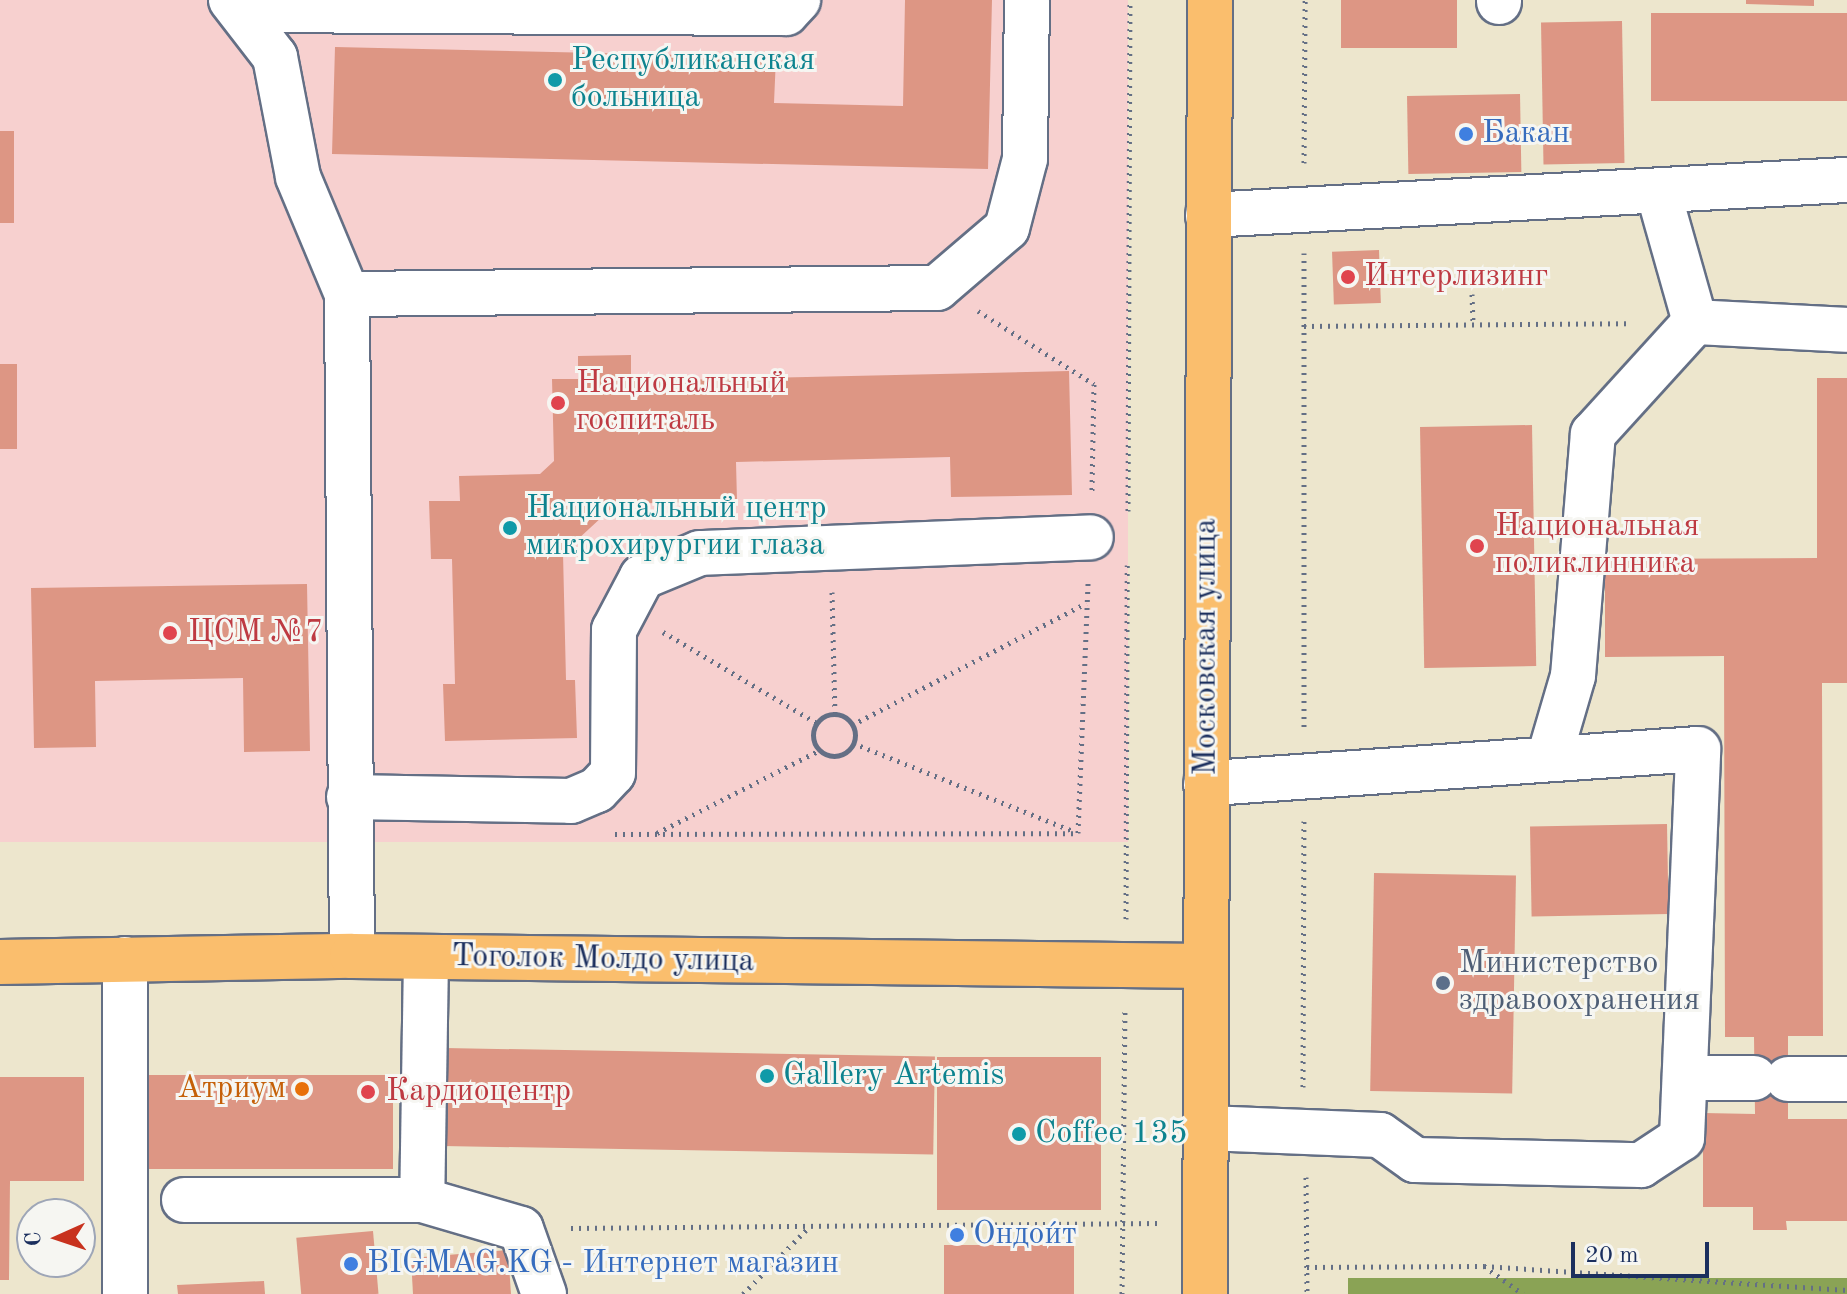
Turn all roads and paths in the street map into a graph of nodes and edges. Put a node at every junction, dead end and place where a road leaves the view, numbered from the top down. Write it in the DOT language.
graph roads {
  1 [pos="798,0"];
  2 [pos="1027,0"];
  3 [pos="1130,0"];
  4 [pos="1210,0"];
  5 [pos="1305,0"];
  6 [pos="238,5"];
  7 [pos="1847,180"];
  8 [pos="1658,191"];
  9 [pos="1304,212"];
  10 [pos="1208,215"];
  11 [pos="972,261"];
  12 [pos="347,294"];
  13 [pos="1472,294"];
  14 [pos="1695,322"];
  15 [pos="1473,324"];
  16 [pos="1304,326"];
  17 [pos="1847,330"];
  18 [pos="1115,537"];
  19 [pos="831,548"];
  20 [pos="1087,602"];
  21 [pos="626,610"];
  22 [pos="835,714"];
  23 [pos="817,723"];
  24 [pos="852,725"];
  25 [pos="853,743"];
  26 [pos="820,750"];
  27 [pos="1549,758"];
  28 [pos="1304,777"];
  29 [pos="1206,783"];
  30 [pos="349,797"];
  31 [pos="1078,833"];
  32 [pos="611,834"];
  33 [pos="657,834"];
  34 [pos="352,956"];
  35 [pos="426,958"];
  36 [pos="125,959"];
  37 [pos="0,962"];
  38 [pos="1126,966"];
  39 [pos="1205,966"];
  40 [pos="1685,1078"];
  41 [pos="1847,1079"];
  42 [pos="1206,1128"];
  43 [pos="1305,1131"];
  44 [pos="184,1200"];
  45 [pos="422,1200"];
  46 [pos="1205,1222"];
  47 [pos="1122,1223"];
  48 [pos="809,1226"];
  49 [pos="521,1229"];
  50 [pos="1484,1266"];
  51 [pos="1307,1267"];
  52 [pos="1847,1290"];
  53 [pos="125,1294"];
  54 [pos="544,1294"];
  55 [pos="743,1294"];
  56 [pos="1122,1294"];
  57 [pos="1205,1294"];
  58 [pos="1307,1294"];
  59 [pos="1523,1294"];
  1 -- 6 [label="street"];
  2 -- 11 [label="street"];
  3 -- 18 [label="path"];
  4 -- 10 [label="main road, Московская улица"];
  5 -- 9 [label="path"];
  6 -- 12 [label="street"];
  7 -- 8 [label="street"];
  8 -- 9 [label="street"];
  8 -- 14 [label="street"];
  9 -- 10 [label="street"];
  9 -- 16 [label="path"];
  10 -- 29 [label="main road, Московская улица"];
  11 -- 12 [label="street"];
  11 -- 18 [label="path"];
  12 -- 30 [label="street"];
  13 -- 15 [label="path"];
  14 -- 15 [label="path"];
  14 -- 17 [label="street"];
  14 -- 27 [label="street"];
  15 -- 16 [label="path"];
  16 -- 28 [label="path"];
  18 -- 19 [label="street"];
  18 -- 20 [label="path"];
  18 -- 38 [label="path"];
  19 -- 21 [label="street"];
  19 -- 22 [label="path"];
  20 -- 24 [label="path"];
  20 -- 31 [label="path"];
  21 -- 23 [label="path"];
  21 -- 30 [label="street"];
  22 -- 23 [label="path"];
  22 -- 24 [label="path"];
  23 -- 26 [label="path"];
  24 -- 25 [label="path"];
  25 -- 26 [label="path"];
  25 -- 31 [label="path"];
  26 -- 33 [label="path"];
  27 -- 28 [label="street"];
  27 -- 40 [label="street"];
  28 -- 29 [label="street"];
  28 -- 43 [label="path"];
  29 -- 39 [label="main road, Московская улица"];
  30 -- 34 [label="street"];
  31 -- 33 [label="path"];
  32 -- 33 [label="path"];
  34 -- 35 [label="main road, Тоголок Молдо улица"];
  34 -- 36 [label="main road, Тоголок Молдо улица"];
  35 -- 38 [label="main road, Тоголок Молдо улица"];
  35 -- 45 [label="street"];
  36 -- 37 [label="main road, Тоголок Молдо улица"];
  36 -- 53 [label="street"];
  38 -- 39 [label="main road, Тоголок Молдо улица"];
  38 -- 47 [label="path"];
  39 -- 42 [label="main road, Московская улица"];
  40 -- 41 [label="street"];
  40 -- 43 [label="street"];
  42 -- 43 [label="street"];
  42 -- 46 [label="main road, Московская улица"];
  43 -- 51 [label="path"];
  44 -- 45 [label="street"];
  45 -- 49 [label="street"];
  46 -- 47 [label="path"];
  46 -- 57 [label="main road, Московская улица"];
  47 -- 48 [label="path"];
  47 -- 56 [label="path"];
  48 -- 49 [label="path"];
  48 -- 55 [label="path"];
  49 -- 54 [label="street"];
  50 -- 51 [label="path"];
  50 -- 52 [label="path"];
  50 -- 59 [label="path"];
  51 -- 58 [label="path"];
}
